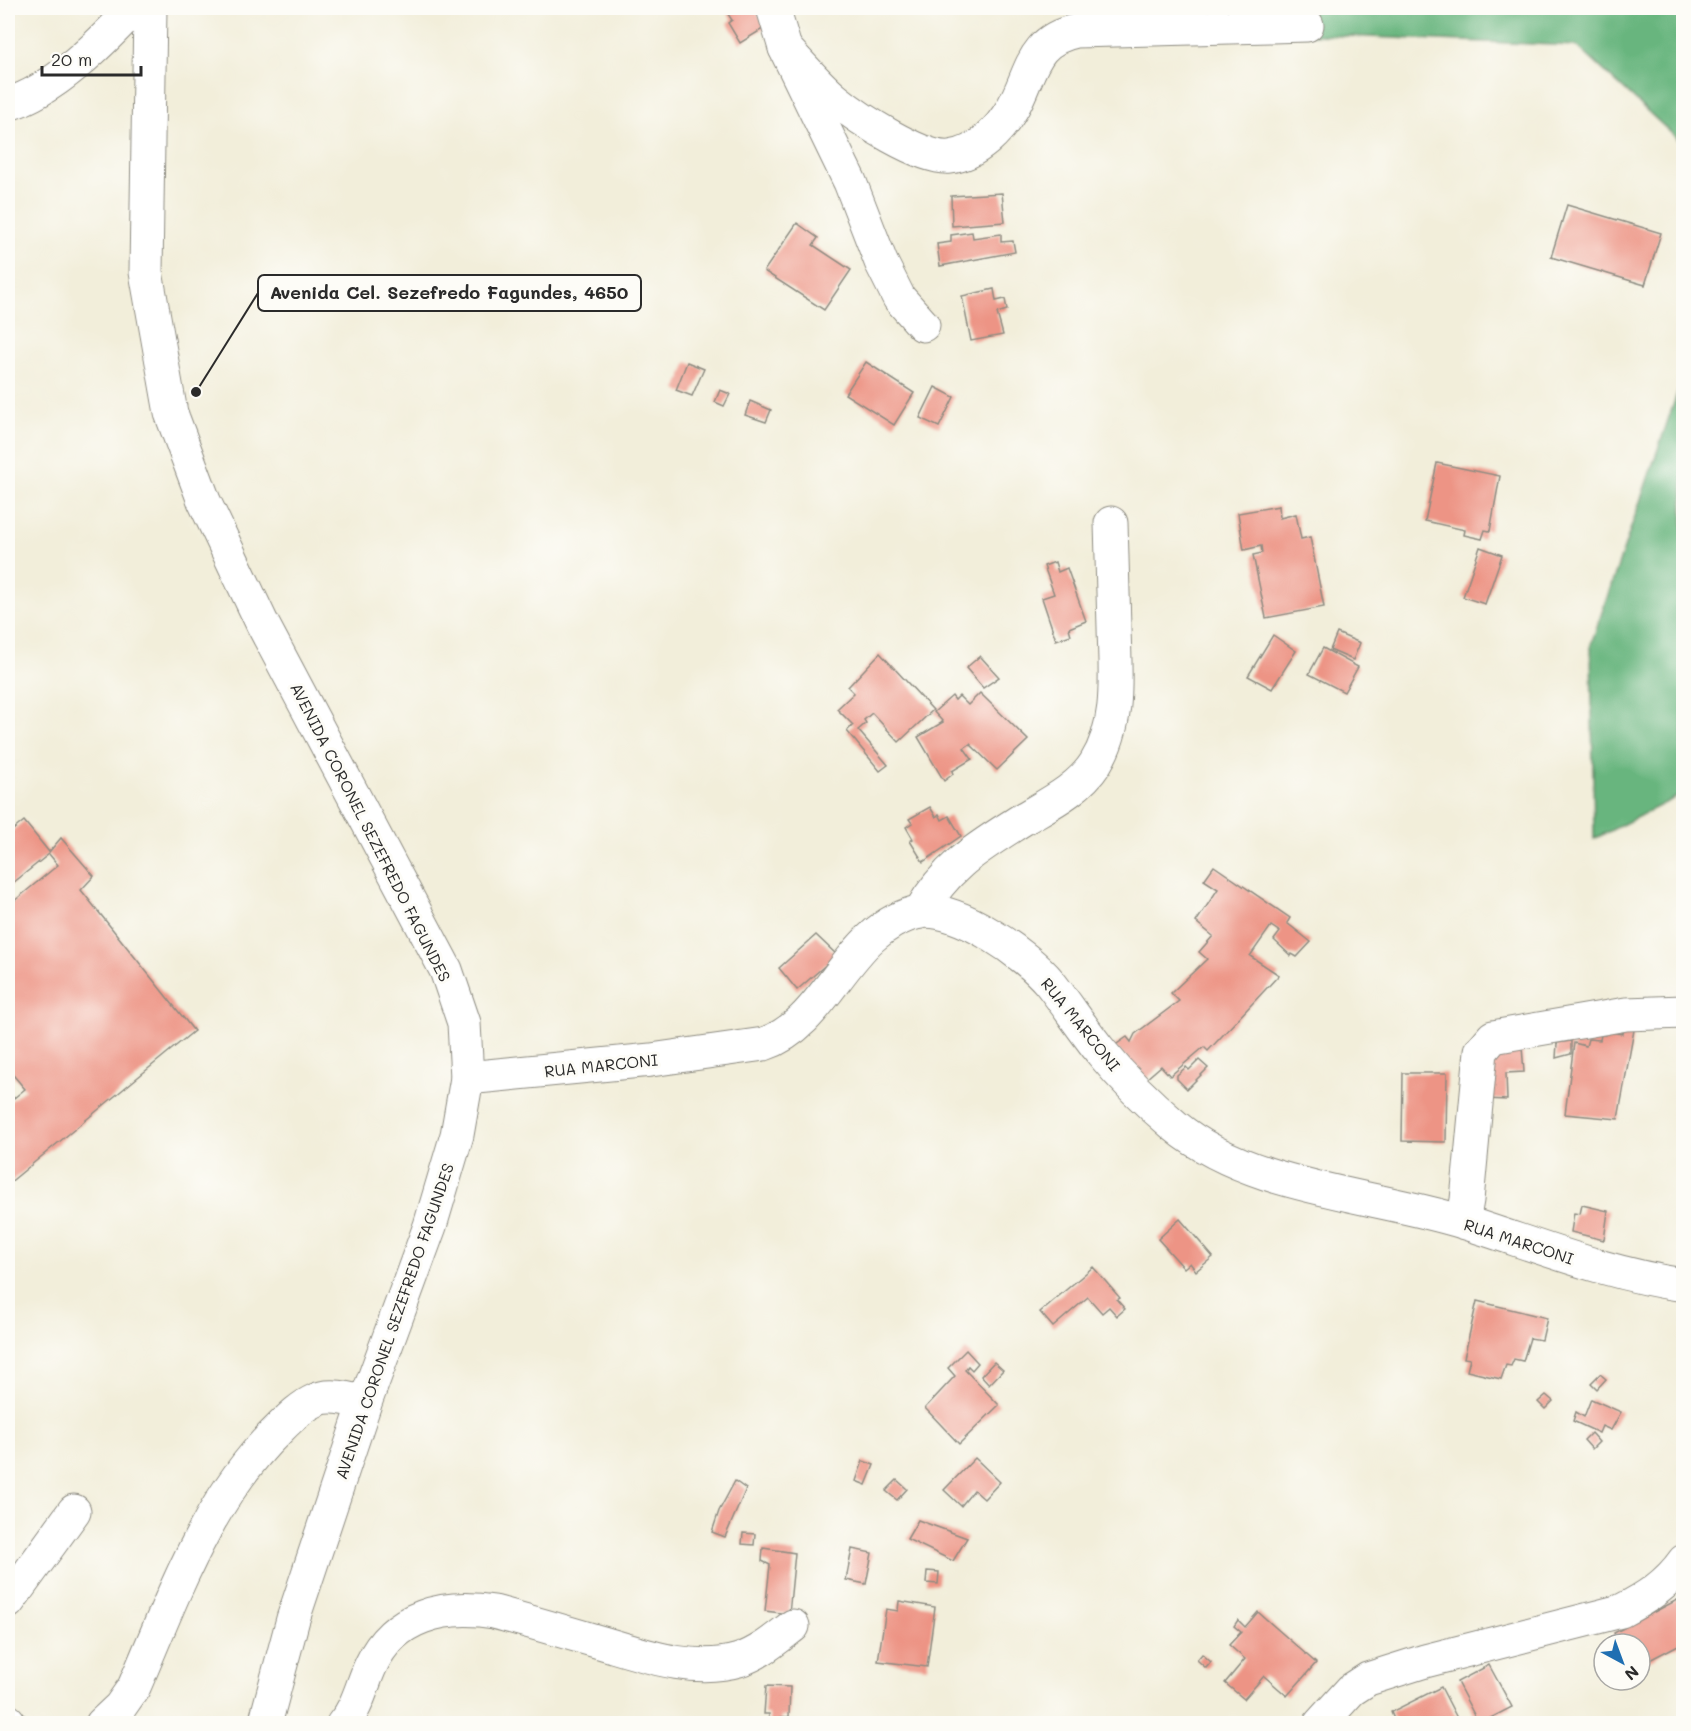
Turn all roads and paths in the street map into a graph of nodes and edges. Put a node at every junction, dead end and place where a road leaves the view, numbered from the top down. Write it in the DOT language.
graph roads {
  1 [pos="134,8"];
  2 [pos="150,8"];
  3 [pos="773,8"];
  4 [pos="1307,25"];
  5 [pos="784,48"];
  6 [pos="8,104"];
  7 [pos="923,325"];
  8 [pos="1111,523"];
  9 [pos="920,912"];
  10 [pos="1683,1012"];
  11 [pos="467,1078"];
  12 [pos="1462,1222"];
  13 [pos="1683,1285"];
  14 [pos="365,1402"];
  15 [pos="74,1511"];
  16 [pos="1683,1561"];
  17 [pos="8,1602"];
  18 [pos="793,1626"];
  19 [pos="102,1724"];
  20 [pos="265,1724"];
  21 [pos="343,1724"];
  22 [pos="1320,1724"];
  1 -- 6 [label="street"];
  2 -- 11 [label="street, AVENIDA CORONEL SEZEFREDO FAGUNDES"];
  3 -- 5 [label="street"];
  4 -- 5 [label="street"];
  5 -- 7 [label="street"];
  8 -- 9 [label="street"];
  9 -- 11 [label="street, RUA MARCONI"];
  9 -- 12 [label="street, RUA MARCONI"];
  10 -- 12 [label="street"];
  11 -- 14 [label="street, AVENIDA CORONEL SEZEFREDO FAGUNDES"];
  12 -- 13 [label="street, RUA MARCONI"];
  14 -- 19 [label="street"];
  14 -- 20 [label="street, AVENIDA CORONEL SEZEFREDO FAGUNDES"];
  15 -- 17 [label="street"];
  16 -- 22 [label="street"];
  18 -- 21 [label="street"];
}
